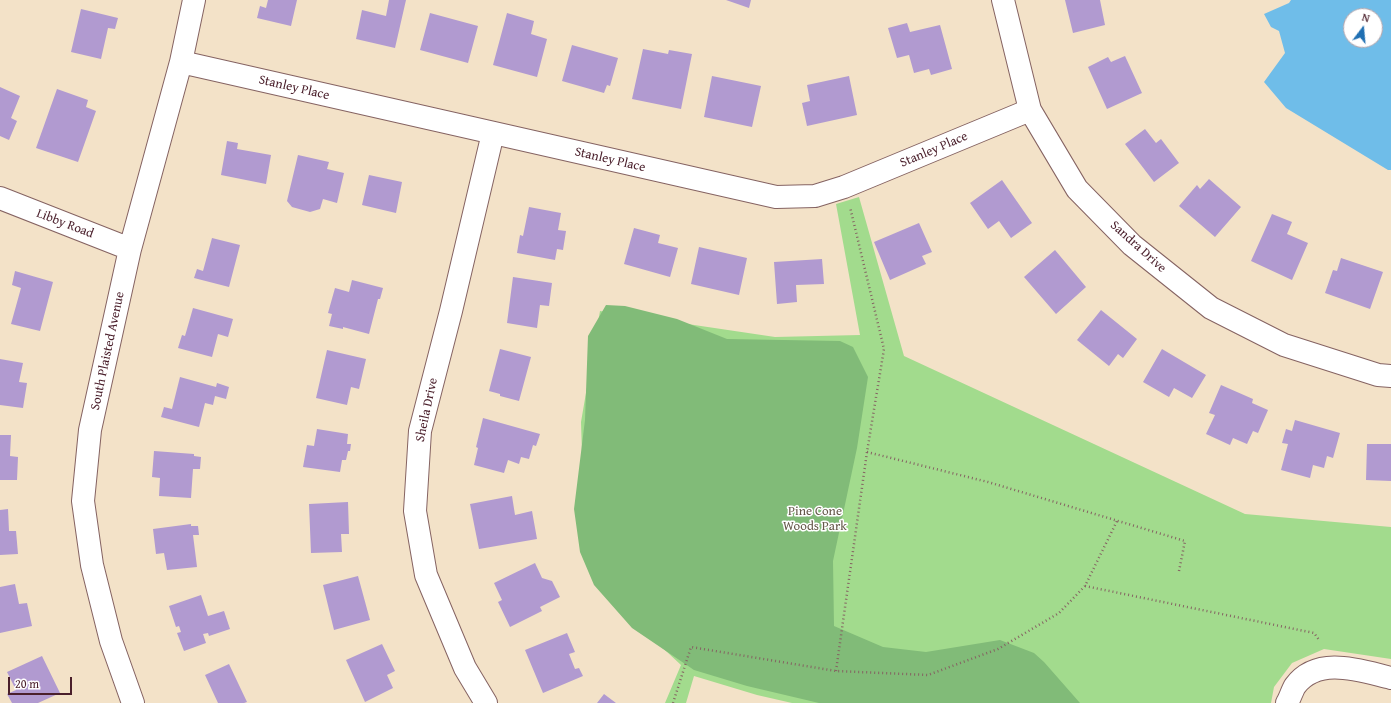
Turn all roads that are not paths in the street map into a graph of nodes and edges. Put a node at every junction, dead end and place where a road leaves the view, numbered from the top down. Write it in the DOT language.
graph roads {
  1 [pos="194,0"];
  2 [pos="1003,0"];
  3 [pos="181,62"];
  4 [pos="1030,110"];
  5 [pos="493,133"];
  6 [pos="0,198"];
  7 [pos="130,249"];
  8 [pos="1391,376"];
  9 [pos="1391,678"];
  10 [pos="133,703"];
  11 [pos="486,703"];
  12 [pos="1287,703"];
  1 -- 3 [label="street, South Plaisted Avenue"];
  2 -- 4 [label="street, Sandra Drive"];
  3 -- 5 [label="street, Stanley Place"];
  3 -- 7 [label="street, South Plaisted Avenue"];
  4 -- 5 [label="street, Stanley Place"];
  4 -- 8 [label="street, Sandra Drive"];
  5 -- 11 [label="street, Sheila Drive"];
  6 -- 7 [label="street, Libby Road"];
  7 -- 10 [label="street, South Plaisted Avenue"];
  9 -- 12 [label="street"];
}
